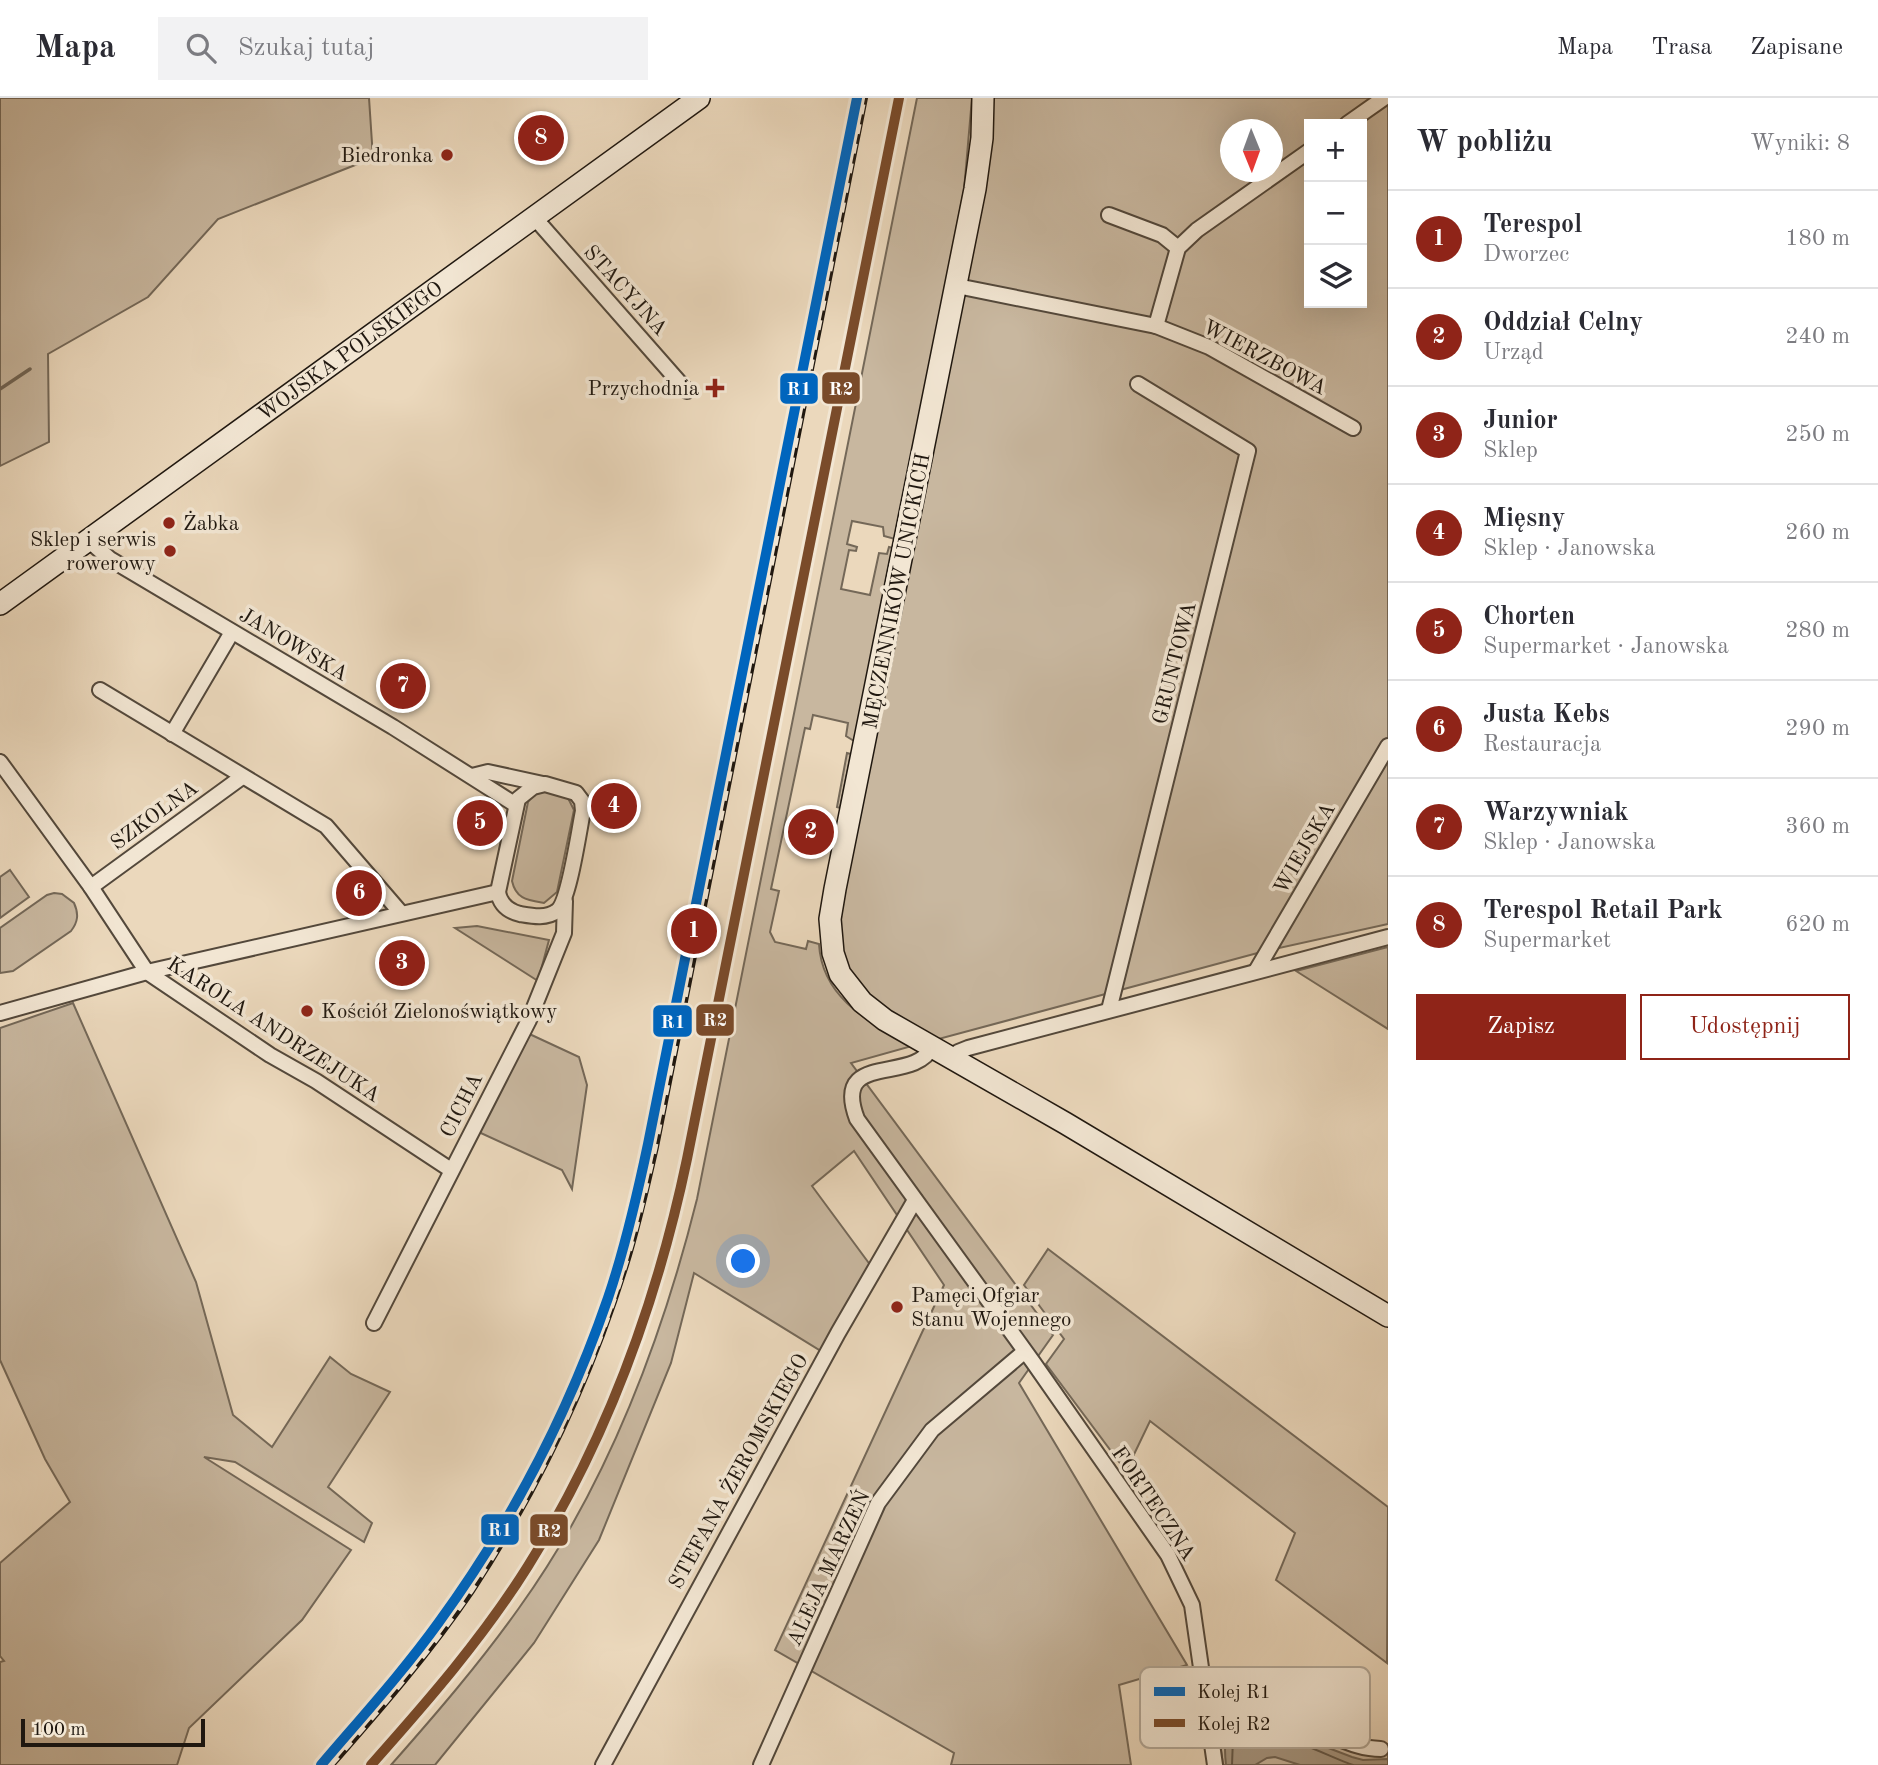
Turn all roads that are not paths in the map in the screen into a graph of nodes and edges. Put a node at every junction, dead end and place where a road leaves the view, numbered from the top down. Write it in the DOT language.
graph roads {
  1 [pos="699,98"];
  2 [pos="983,98"];
  3 [pos="1384,98"];
  4 [pos="1354,119"];
  5 [pos="1304,155"];
  6 [pos="1109,215"];
  7 [pos="534,217"];
  8 [pos="1178,248"];
  9 [pos="957,286"];
  10 [pos="1156,326"];
  11 [pos="1138,384"];
  12 [pos="687,391"];
  13 [pos="1353,428"];
  14 [pos="88,540"];
  15 [pos="0,604"];
  16 [pos="232,632"];
  17 [pos="100,690"];
  18 [pos="172,734"];
  19 [pos="1388,746"];
  20 [pos="0,762"];
  21 [pos="472,776"];
  22 [pos="242,777"];
  23 [pos="545,784"];
  24 [pos="516,805"];
  25 [pos="91,887"];
  26 [pos="498,892"];
  27 [pos="565,901"];
  28 [pos="401,913"];
  29 [pos="1388,937"];
  30 [pos="1256,971"];
  31 [pos="148,972"];
  32 [pos="1109,1010"];
  33 [pos="0,1013"];
  34 [pos="928,1044"];
  35 [pos="953,1059"];
  36 [pos="451,1170"];
  37 [pos="915,1200"];
  38 [pos="1388,1316"];
  39 [pos="374,1323"];
  40 [pos="1028,1357"];
  41 [pos="1202,1667"];
  42 [pos="1362,1748"];
  43 [pos="1381,1749"];
  44 [pos="603,1765"];
  45 [pos="761,1765"];
  1 -- 7 [label="main road, WOJSKA POLSKIEGO"];
  2 -- 9 [label="main road, MĘCZENNIKÓW UNICKICH"];
  3 -- 4 [label="street"];
  5 -- 8 [label="street"];
  6 -- 8 [label="street"];
  7 -- 12 [label="street, STACYJNA"];
  7 -- 14 [label="main road, WOJSKA POLSKIEGO"];
  8 -- 10 [label="street"];
  9 -- 10 [label="street, WIERZBOWA"];
  9 -- 34 [label="main road, MĘCZENNIKÓW UNICKICH"];
  10 -- 13 [label="street, WIERZBOWA"];
  11 -- 32 [label="street, GRUNTOWA"];
  14 -- 15 [label="main road, WOJSKA POLSKIEGO"];
  14 -- 16 [label="street, JANOWSKA"];
  16 -- 18 [label="street"];
  16 -- 21 [label="street, JANOWSKA"];
  17 -- 18 [label="street"];
  18 -- 22 [label="street"];
  19 -- 30 [label="street, WIEJSKA"];
  20 -- 25 [label="street, KAROLA ANDRZEJUKA"];
  21 -- 23 [label="street, CICHA"];
  21 -- 24 [label="street, JANOWSKA"];
  22 -- 25 [label="street, SZKOLNA"];
  22 -- 28 [label="street"];
  23 -- 24 [label="street"];
  23 -- 27 [label="street, CICHA"];
  24 -- 26 [label="street"];
  25 -- 31 [label="street, KAROLA ANDRZEJUKA"];
  26 -- 27 [label="street"];
  26 -- 28 [label="street"];
  27 -- 36 [label="street, CICHA"];
  28 -- 31 [label="street"];
  29 -- 30 [label="street"];
  30 -- 32 [label="street"];
  31 -- 33 [label="street"];
  31 -- 36 [label="street, KAROLA ANDRZEJUKA"];
  32 -- 35 [label="street"];
  34 -- 35 [label="main road, MĘCZENNIKÓW UNICKICH"];
  34 -- 37 [label="street, FORTECZNA"];
  35 -- 38 [label="main road, MĘCZENNIKÓW UNICKICH"];
  36 -- 39 [label="street, CICHA"];
  37 -- 40 [label="street, FORTECZNA"];
  37 -- 44 [label="street, STEFANA ŻEROMSKIEGO"];
  40 -- 41 [label="street, FORTECZNA"];
  40 -- 45 [label="street, ALEJA MARZEŃ"];
  42 -- 43 [label="street"];
}
